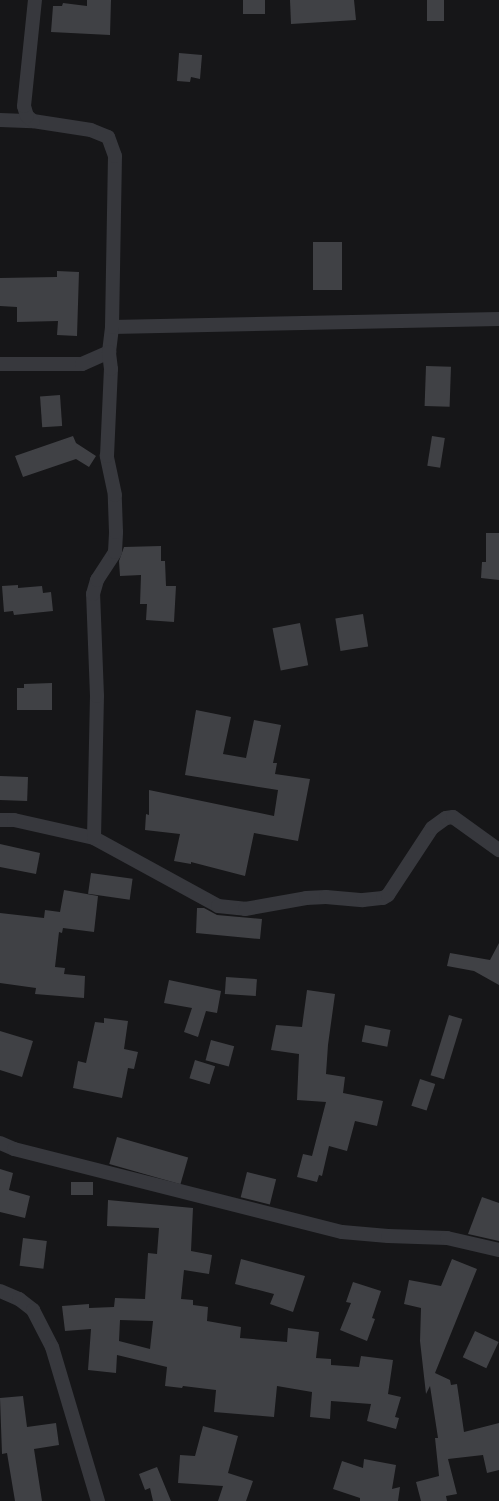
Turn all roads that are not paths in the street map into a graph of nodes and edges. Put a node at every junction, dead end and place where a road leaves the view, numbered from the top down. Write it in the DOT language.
graph roads {
  1 [pos="35,0"];
  2 [pos="0,120"];
  3 [pos="33,121"];
  4 [pos="499,319"];
  5 [pos="112,327"];
  6 [pos="109,352"];
  7 [pos="0,364"];
  8 [pos="0,820"];
  9 [pos="94,838"];
  10 [pos="499,850"];
  11 [pos="0,1143"];
  12 [pos="499,1250"];
  13 [pos="0,1291"];
  14 [pos="98,1501"];
  1 -- 3 [label="street"];
  2 -- 3 [label="street"];
  3 -- 5 [label="street"];
  4 -- 5 [label="street"];
  5 -- 6 [label="street"];
  6 -- 7 [label="street"];
  6 -- 9 [label="street"];
  8 -- 9 [label="street"];
  9 -- 10 [label="street"];
  11 -- 12 [label="street"];
  13 -- 14 [label="street"];
}
